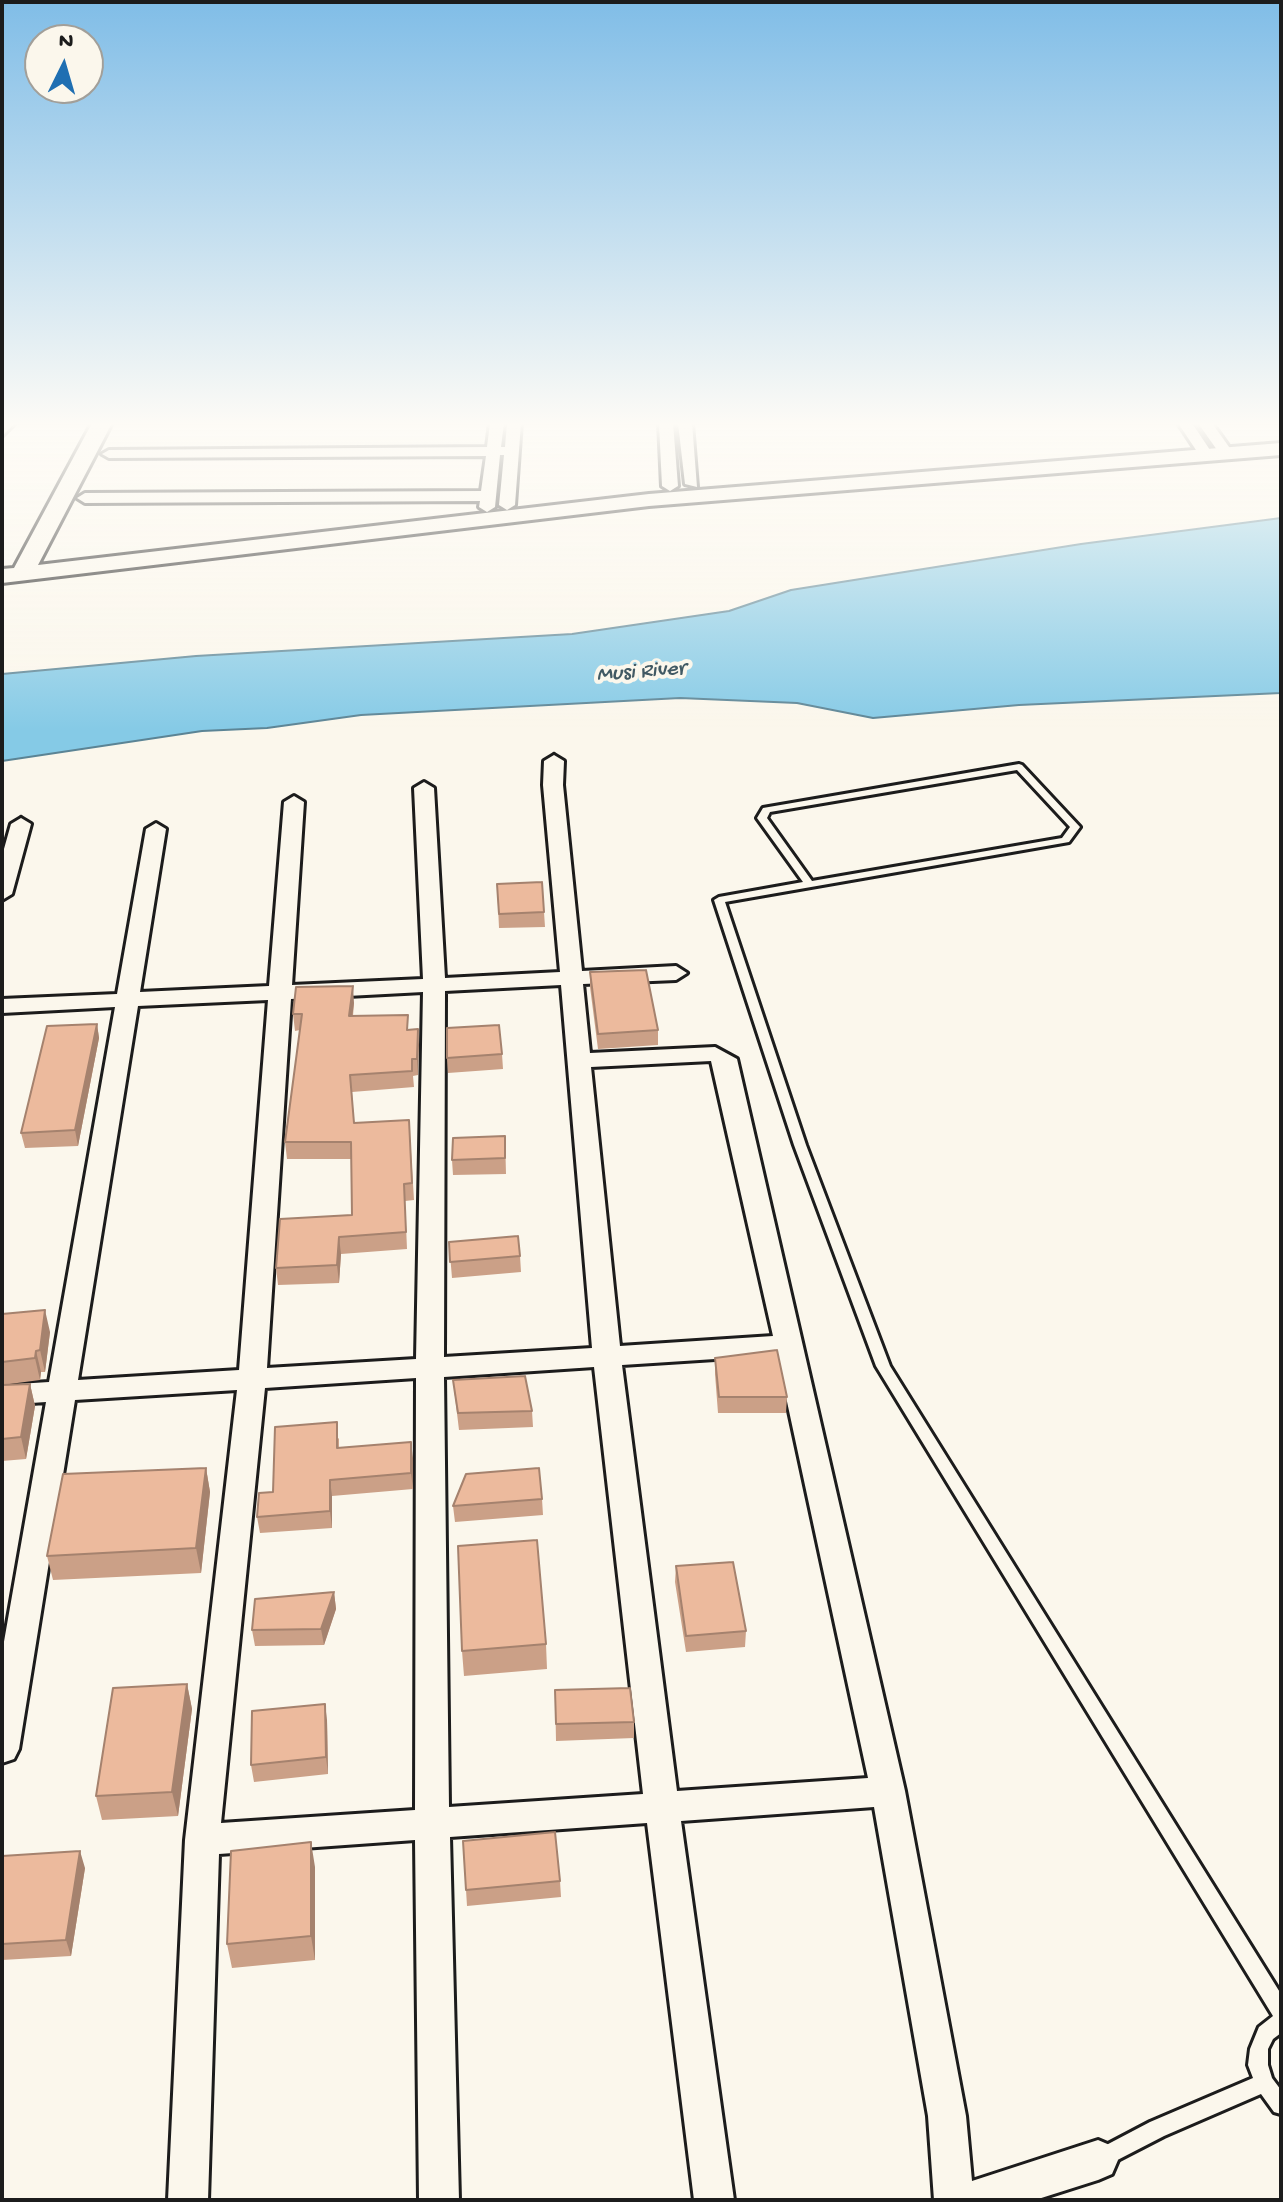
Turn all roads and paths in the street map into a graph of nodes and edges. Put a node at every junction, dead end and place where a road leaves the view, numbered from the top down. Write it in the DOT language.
graph roads {
  1 [pos="48,526"];
  2 [pos="309,526"];
  3 [pos="382,526"];
  4 [pos="58,558"];
  5 [pos="2,564"];
  6 [pos="26,567"];
  7 [pos="2,576"];
  8 [pos="554,761"];
  9 [pos="424,788"];
  10 [pos="294,802"];
  11 [pos="21,824"];
  12 [pos="156,829"];
  13 [pos="808,882"];
  14 [pos="2,894"];
  15 [pos="676,973"];
  16 [pos="574,978"];
  17 [pos="434,985"];
  18 [pos="280,992"];
  19 [pos="127,1000"];
  20 [pos="2,1006"];
  21 [pos="581,1060"];
  22 [pos="788,1345"];
  23 [pos="607,1356"];
  24 [pos="430,1368"];
  25 [pos="252,1379"];
  26 [pos="62,1392"];
  27 [pos="2,1395"];
  28 [pos="2,1749"];
  29 [pos="888,1791"];
  30 [pos="665,1807"];
  31 [pos="432,1823"];
  32 [pos="202,1840"];
  33 [pos="1281,2011"];
  34 [pos="1281,2021"];
  35 [pos="1264,2083"];
  36 [pos="1281,2105"];
  37 [pos="1098,2160"];
  38 [pos="188,2200"];
  39 [pos="439,2200"];
  40 [pos="714,2200"];
  41 [pos="954,2200"];
  42 [pos="974,2200"];
  1 -- 6 [label="street"];
  2 -- 4 [label="street"];
  3 -- 4 [label="street"];
  4 -- 6 [label="street"];
  5 -- 6 [label="street"];
  6 -- 7 [label="street"];
  8 -- 16 [label="street"];
  9 -- 17 [label="street"];
  10 -- 18 [label="street"];
  11 -- 14 [label="street"];
  12 -- 19 [label="street"];
  13 -- 13 [label="lane"];
  13 -- 33 [label="lane"];
  15 -- 16 [label="street"];
  16 -- 17 [label="street"];
  16 -- 21 [label="street"];
  17 -- 18 [label="street"];
  17 -- 24 [label="street"];
  18 -- 19 [label="street"];
  18 -- 25 [label="street"];
  19 -- 20 [label="street"];
  19 -- 26 [label="street"];
  21 -- 22 [label="street"];
  21 -- 23 [label="street"];
  22 -- 23 [label="street"];
  22 -- 29 [label="street"];
  23 -- 24 [label="street"];
  23 -- 30 [label="street"];
  24 -- 25 [label="street"];
  24 -- 31 [label="street"];
  25 -- 26 [label="street"];
  25 -- 32 [label="street"];
  26 -- 27 [label="street"];
  26 -- 28 [label="street"];
  29 -- 30 [label="street"];
  29 -- 41 [label="street"];
  30 -- 31 [label="street"];
  30 -- 40 [label="street"];
  31 -- 32 [label="street"];
  31 -- 39 [label="street"];
  32 -- 38 [label="street"];
  34 -- 35 [label="lane"];
  35 -- 36 [label="lane"];
  35 -- 37 [label="lane"];
  37 -- 42 [label="street"];
}
